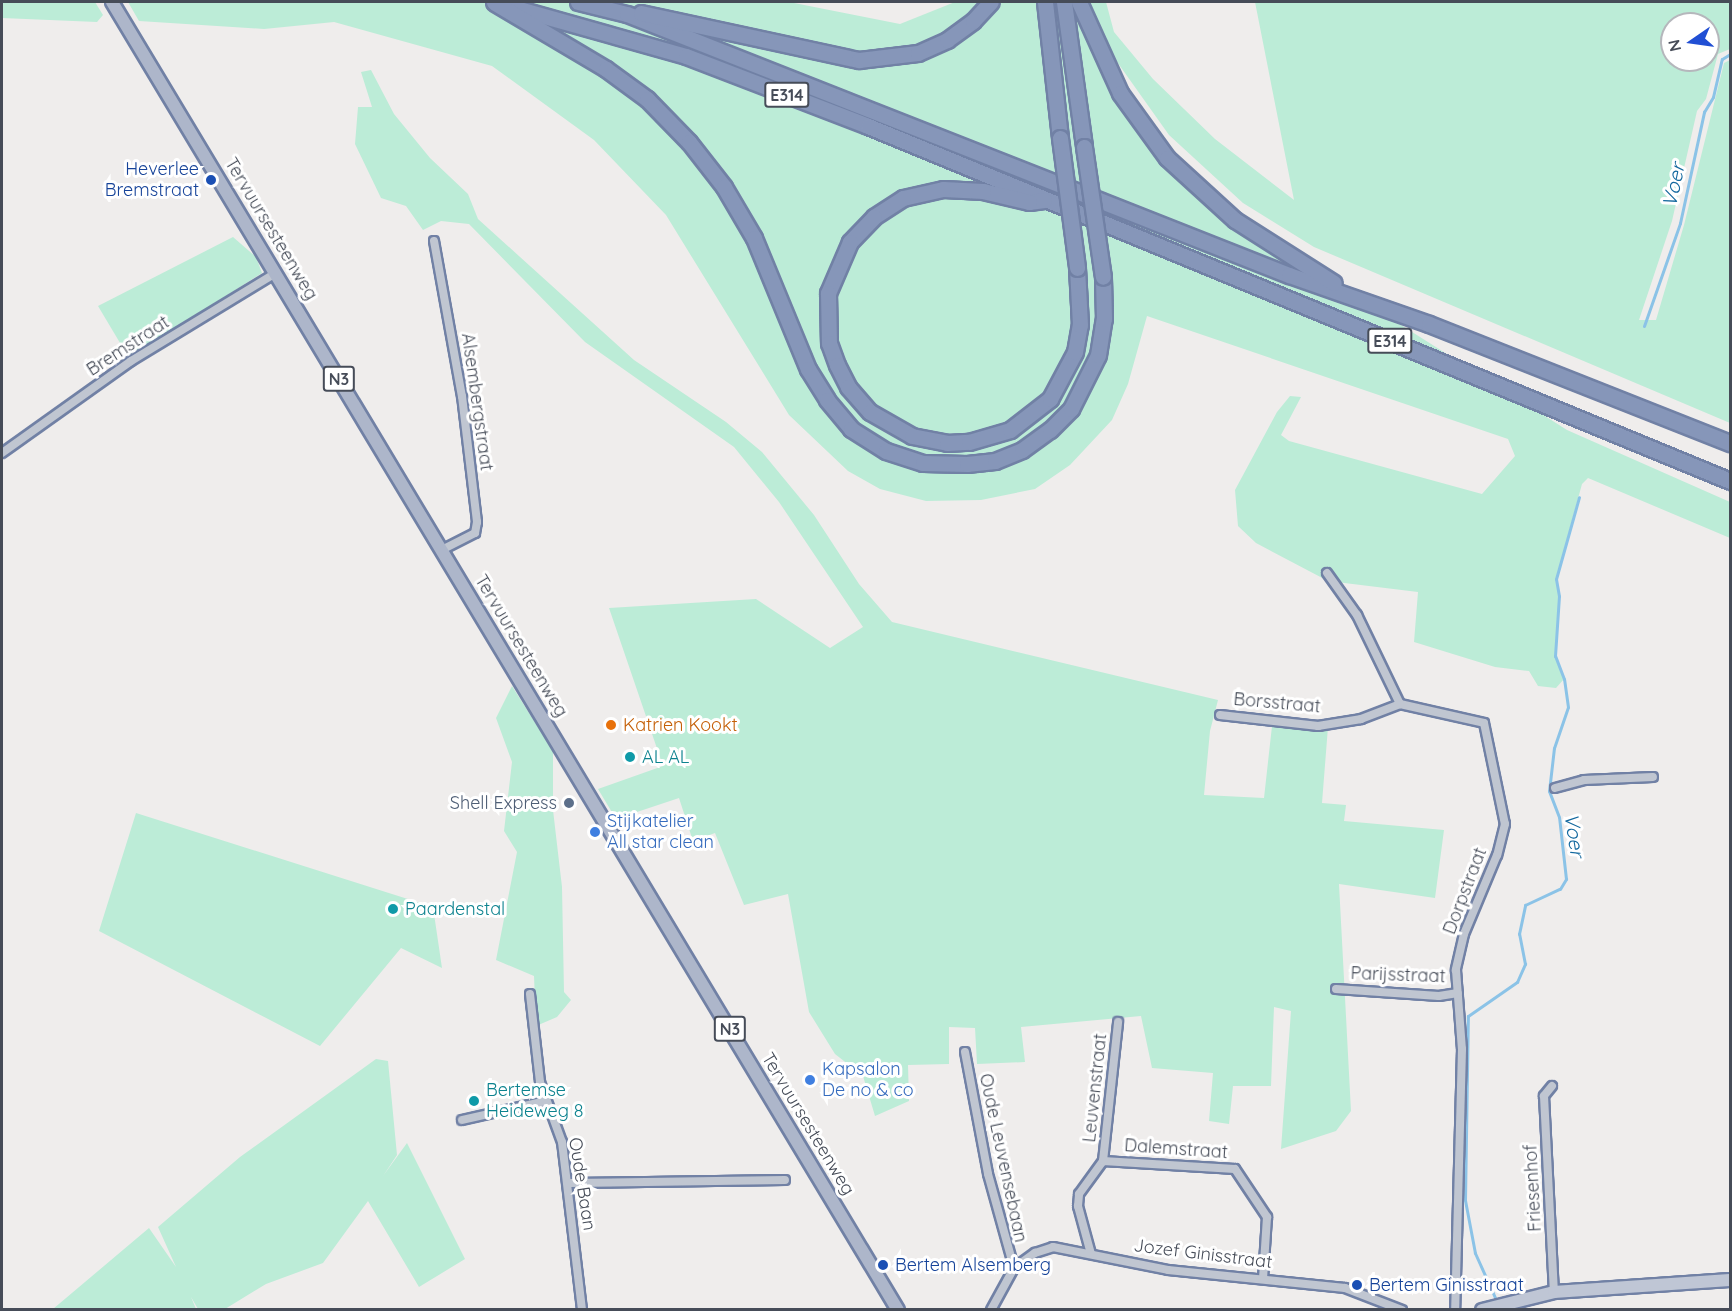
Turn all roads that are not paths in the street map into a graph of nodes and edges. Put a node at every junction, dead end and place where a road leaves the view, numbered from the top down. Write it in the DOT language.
graph roads {
  1 [pos="493,2"];
  2 [pos="578,2"];
  3 [pos="991,2"];
  4 [pos="1045,2"];
  5 [pos="1064,2"];
  6 [pos="1079,2"];
  7 [pos="115,6"];
  8 [pos="627,14"];
  9 [pos="1050,200"];
  10 [pos="434,241"];
  11 [pos="276,273"];
  12 [pos="1354,296"];
  13 [pos="1731,442"];
  14 [pos="2,453"];
  15 [pos="1731,481"];
  16 [pos="442,550"];
  17 [pos="1327,573"];
  18 [pos="1400,704"];
  19 [pos="1220,715"];
  20 [pos="1653,777"];
  21 [pos="1555,788"];
  22 [pos="1336,989"];
  23 [pos="1458,993"];
  24 [pos="530,994"];
  25 [pos="1118,1022"];
  26 [pos="965,1052"];
  27 [pos="1552,1086"];
  28 [pos="546,1101"];
  29 [pos="462,1120"];
  30 [pos="1103,1161"];
  31 [pos="785,1180"];
  32 [pos="569,1183"];
  33 [pos="1091,1254"];
  34 [pos="1014,1268"];
  35 [pos="1263,1279"];
  36 [pos="1730,1280"];
  37 [pos="1554,1292"];
  38 [pos="1491,1306"];
  39 [pos="582,1310"];
  40 [pos="898,1310"];
  41 [pos="991,1310"];
  42 [pos="1402,1310"];
  43 [pos="1455,1310"];
  1 -- 5 [label="highway, bridge"];
  1 -- 9 [label="highway, E314"];
  2 -- 8 [label="highway, E314"];
  3 -- 8 [label="highway"];
  4 -- 9 [label="highway, bridge"];
  6 -- 12 [label="highway"];
  7 -- 11 [label="main road, Tervuursesteenweg / N3"];
  8 -- 12 [label="highway, E314"];
  9 -- 15 [label="highway, E314"];
  10 -- 16 [label="street, Alsembergstraat"];
  11 -- 14 [label="street, Bremstraat"];
  11 -- 16 [label="main road, Tervuursesteenweg / N3"];
  12 -- 13 [label="highway, E314"];
  16 -- 40 [label="main road, Tervuursesteenweg / N3"];
  17 -- 18 [label="street"];
  18 -- 19 [label="street, Borsstraat"];
  18 -- 23 [label="street, Dorpstraat"];
  20 -- 21 [label="street"];
  22 -- 23 [label="street, Parijsstraat"];
  23 -- 43 [label="street, Dorpstraat"];
  24 -- 28 [label="street, Oude Baan"];
  25 -- 30 [label="street, Leuvenstraat"];
  26 -- 34 [label="street, Oude Leuvensebaan"];
  27 -- 37 [label="street, Friesenhof"];
  28 -- 29 [label="street"];
  28 -- 32 [label="street, Oude Baan"];
  30 -- 33 [label="street, Leuvenstraat"];
  30 -- 35 [label="street, Dalemstraat"];
  31 -- 32 [label="street"];
  32 -- 39 [label="street, Oude Baan"];
  33 -- 34 [label="street, Jozef Ginisstraat"];
  33 -- 35 [label="street, Jozef Ginisstraat"];
  34 -- 41 [label="street, Jozef Ginisstraat"];
  35 -- 42 [label="street, Jozef Ginisstraat"];
  36 -- 37 [label="street"];
  37 -- 38 [label="street"];
}
